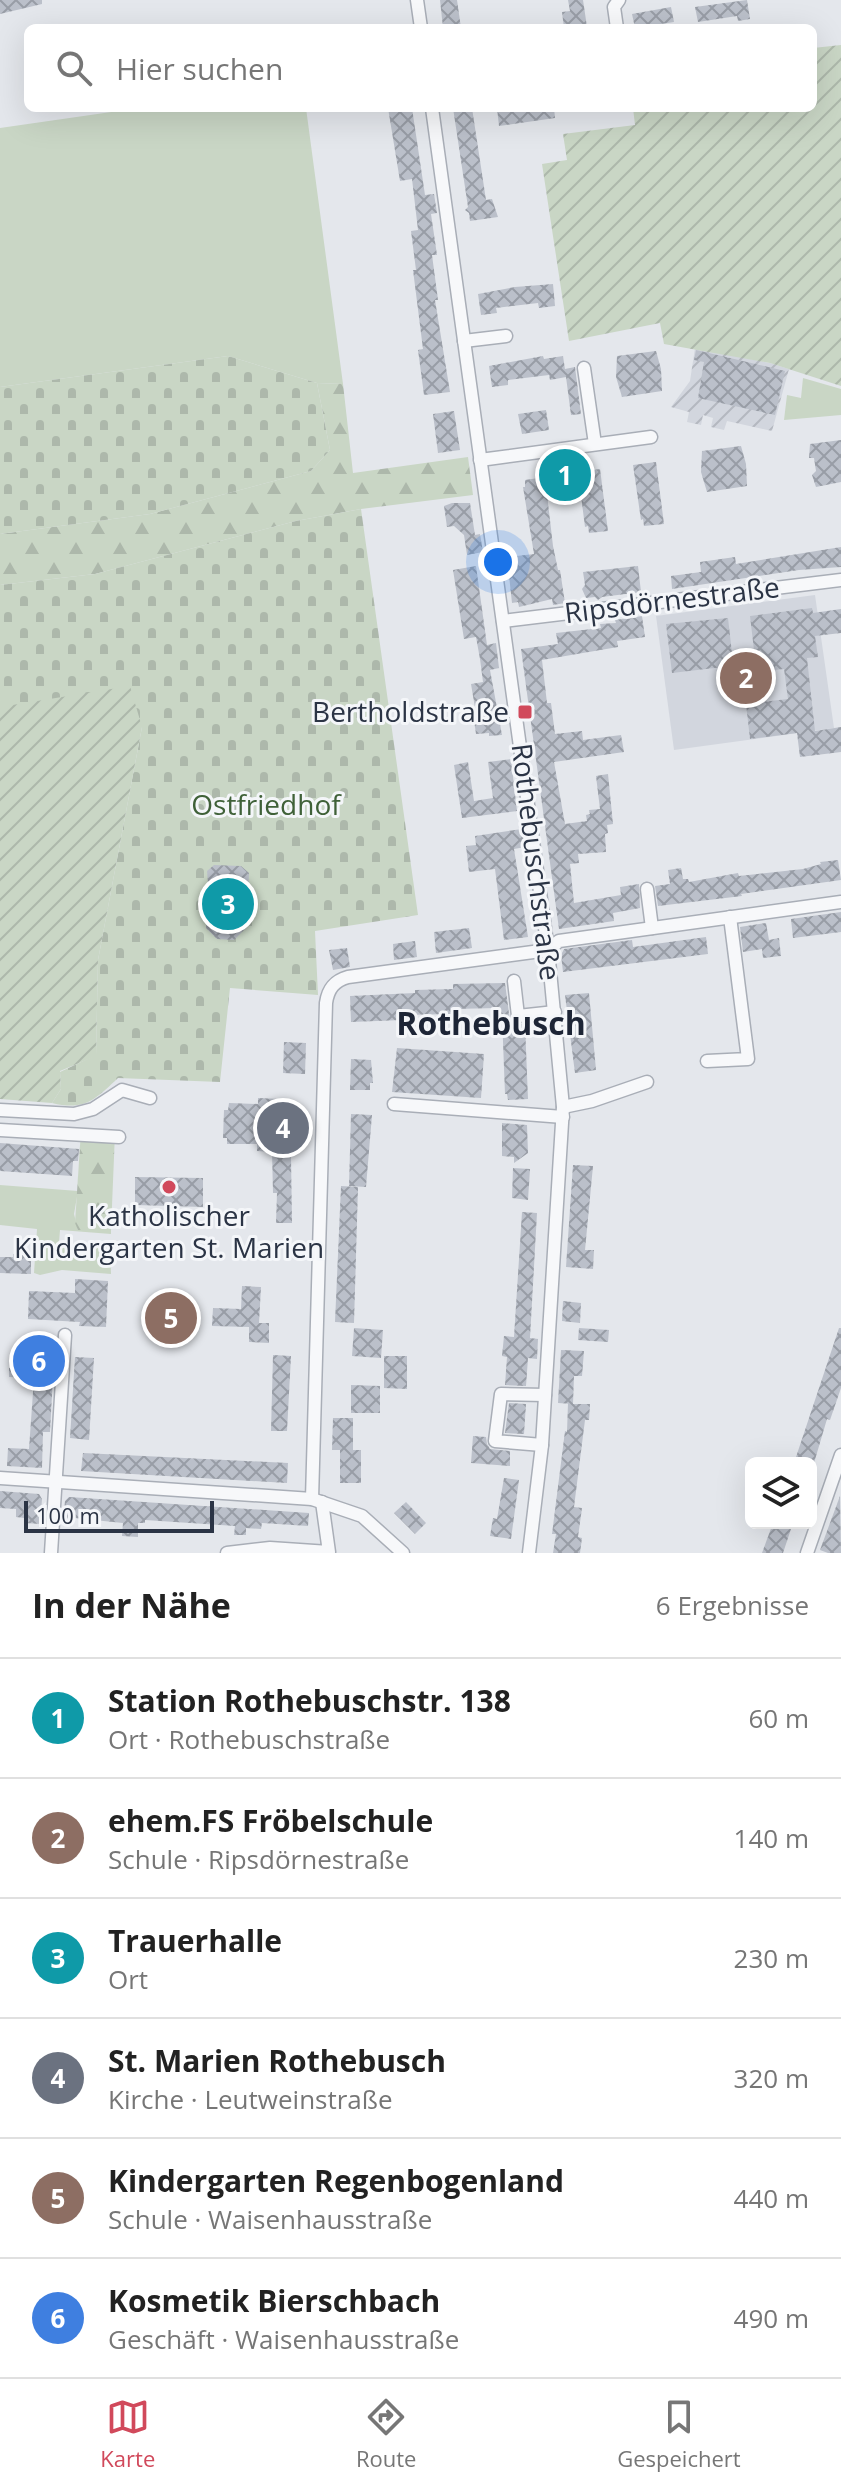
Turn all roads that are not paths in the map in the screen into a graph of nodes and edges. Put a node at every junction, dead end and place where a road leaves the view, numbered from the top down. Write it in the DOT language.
graph roads {
  1 [pos="417,0"];
  2 [pos="619,0"];
  3 [pos="420,24"];
  4 [pos="616,24"];
  5 [pos="433,112"];
  6 [pos="506,336"];
  7 [pos="464,341"];
  8 [pos="584,368"];
  9 [pos="651,437"];
  10 [pos="595,444"];
  11 [pos="480,460"];
  12 [pos="841,580"];
  13 [pos="503,621"];
  14 [pos="647,889"];
  15 [pos="841,902"];
  16 [pos="730,917"];
  17 [pos="652,928"];
  18 [pos="548,950"];
  19 [pos="514,981"];
  20 [pos="555,1012"];
  21 [pos="707,1061"];
  22 [pos="647,1082"];
  23 [pos="150,1098"];
  24 [pos="394,1104"];
  25 [pos="0,1110"];
  26 [pos="563,1112"];
  27 [pos="0,1130"];
  28 [pos="119,1137"];
  29 [pos="65,1335"];
  30 [pos="545,1395"];
  31 [pos="542,1445"];
  32 [pos="841,1455"];
  33 [pos="0,1478"];
  34 [pos="54,1483"];
  35 [pos="317,1501"];
  36 [pos="51,1553"];
  37 [pos="227,1553"];
  38 [pos="403,1553"];
  39 [pos="529,1553"];
  40 [pos="807,1553"];
  1 -- 3 [label="street"];
  2 -- 4 [label="street"];
  5 -- 7 [label="street, Rothebuschstraße"];
  6 -- 7 [label="street"];
  7 -- 11 [label="street, Rothebuschstraße"];
  8 -- 10 [label="street"];
  9 -- 10 [label="street"];
  10 -- 11 [label="street"];
  11 -- 13 [label="street, Rothebuschstraße"];
  12 -- 13 [label="street, Ripsdörnestraße"];
  13 -- 18 [label="street, Rothebuschstraße"];
  14 -- 17 [label="street"];
  15 -- 16 [label="street"];
  16 -- 17 [label="street"];
  16 -- 21 [label="street"];
  17 -- 18 [label="street"];
  18 -- 20 [label="street, Rothebuschstraße"];
  18 -- 35 [label="street"];
  19 -- 20 [label="street"];
  20 -- 26 [label="street, Rothebuschstraße"];
  22 -- 26 [label="street"];
  23 -- 25 [label="street"];
  24 -- 26 [label="street"];
  26 -- 30 [label="street, Rothebuschstraße"];
  27 -- 28 [label="street"];
  29 -- 34 [label="street"];
  30 -- 31 [label="street, Rothebuschstraße"];
  30 -- 31 [label="street"];
  31 -- 39 [label="street, Rothebuschstraße"];
  32 -- 40 [label="street"];
  33 -- 34 [label="street"];
  34 -- 35 [label="street"];
  34 -- 36 [label="street"];
  35 -- 37 [label="street"];
  35 -- 38 [label="street"];
}
